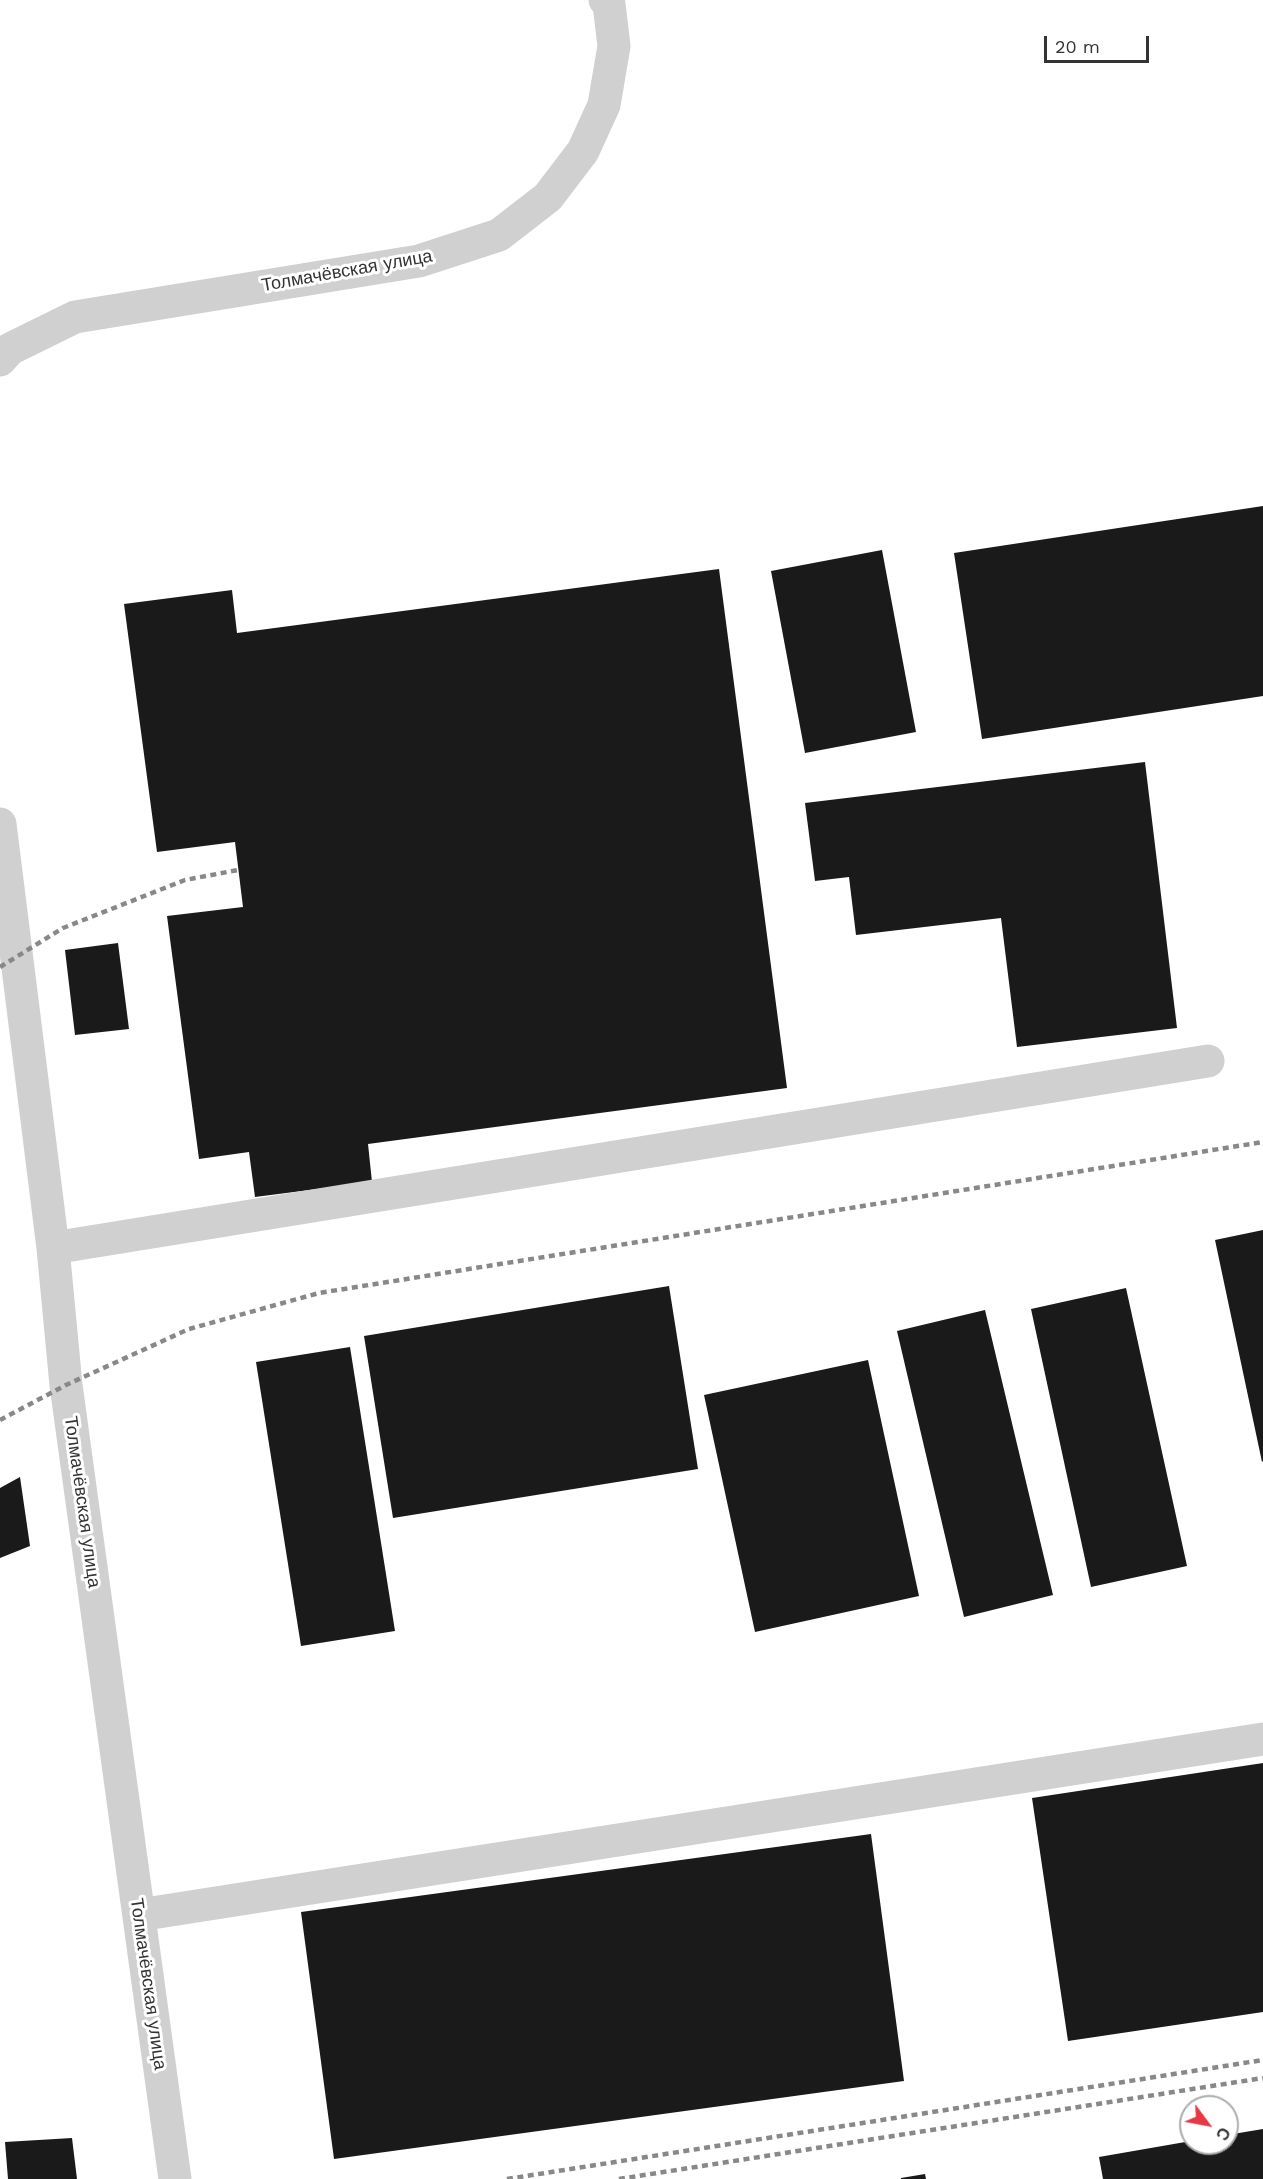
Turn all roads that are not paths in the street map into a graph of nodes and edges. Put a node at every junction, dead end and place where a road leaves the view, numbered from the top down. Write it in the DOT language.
graph roads {
  1 [pos="616,1"];
  2 [pos="0,360"];
  3 [pos="0,824"];
  4 [pos="1208,1061"];
  5 [pos="53,1248"];
  6 [pos="1263,1739"];
  7 [pos="139,1915"];
  8 [pos="175,2179"];
  1 -- 2 [label="street, Толмачёвская улица"];
  3 -- 5 [label="street, Толмачёвская улица"];
  4 -- 5 [label="street"];
  5 -- 7 [label="street, Толмачёвская улица"];
  6 -- 7 [label="street"];
  7 -- 8 [label="street, Толмачёвская улица"];
}
